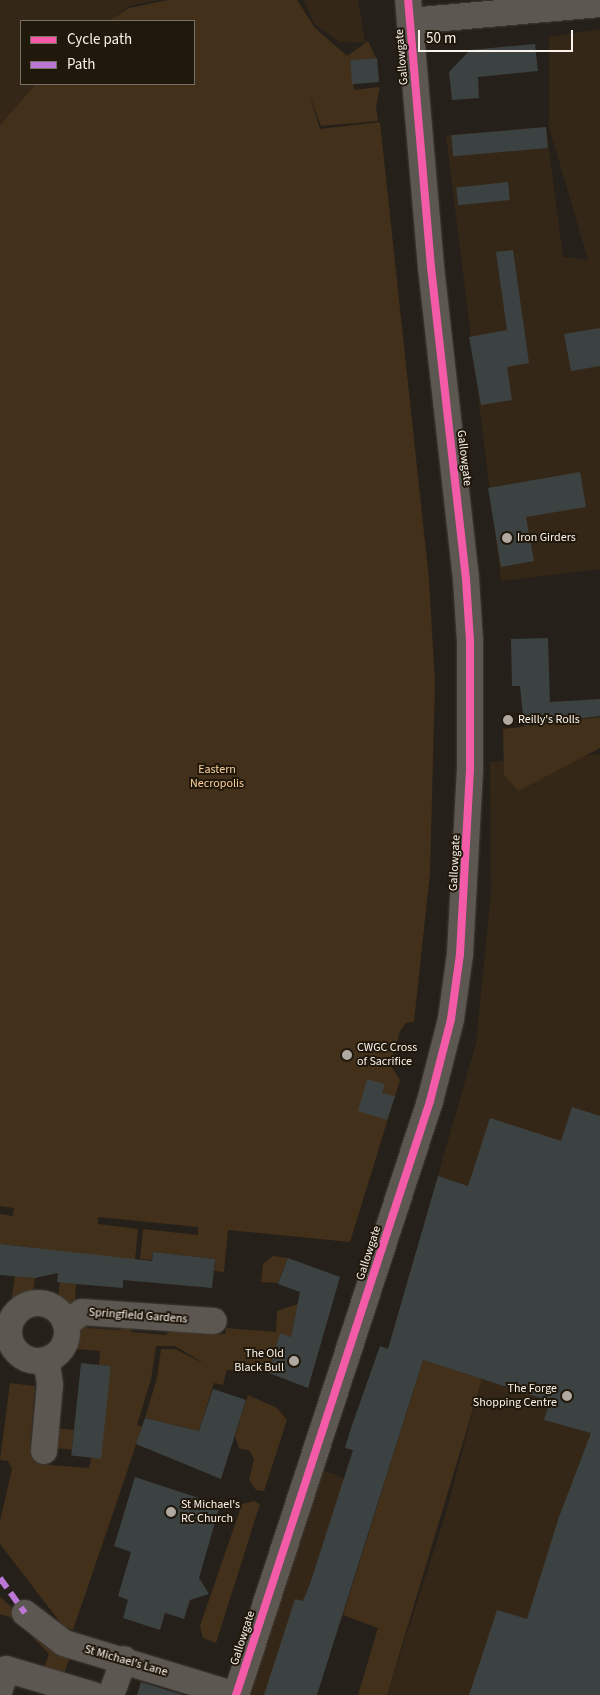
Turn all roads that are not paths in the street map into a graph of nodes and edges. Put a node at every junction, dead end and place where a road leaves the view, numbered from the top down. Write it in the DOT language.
graph roads {
  1 [pos="600,4"];
  2 [pos="409,10"];
  3 [pos="6,1315"];
  4 [pos="214,1321"];
  5 [pos="66,1324"];
  6 [pos="46,1360"];
  7 [pos="44,1451"];
  8 [pos="25,1613"];
  9 [pos="124,1659"];
  10 [pos="0,1689"];
  11 [pos="93,1695"];
  12 [pos="111,1695"];
  13 [pos="235,1695"];
  1 -- 2 [label="street"];
  2 -- 13 [label="street, Gallowgate"];
  3 -- 5 [label="street"];
  3 -- 6 [label="street"];
  4 -- 5 [label="street, Springfield Gardens"];
  5 -- 6 [label="street"];
  6 -- 7 [label="street"];
  8 -- 9 [label="street, St Michael's Lane"];
  9 -- 12 [label="street"];
  9 -- 13 [label="street, St Michael's Lane"];
  10 -- 11 [label="street"];
}
